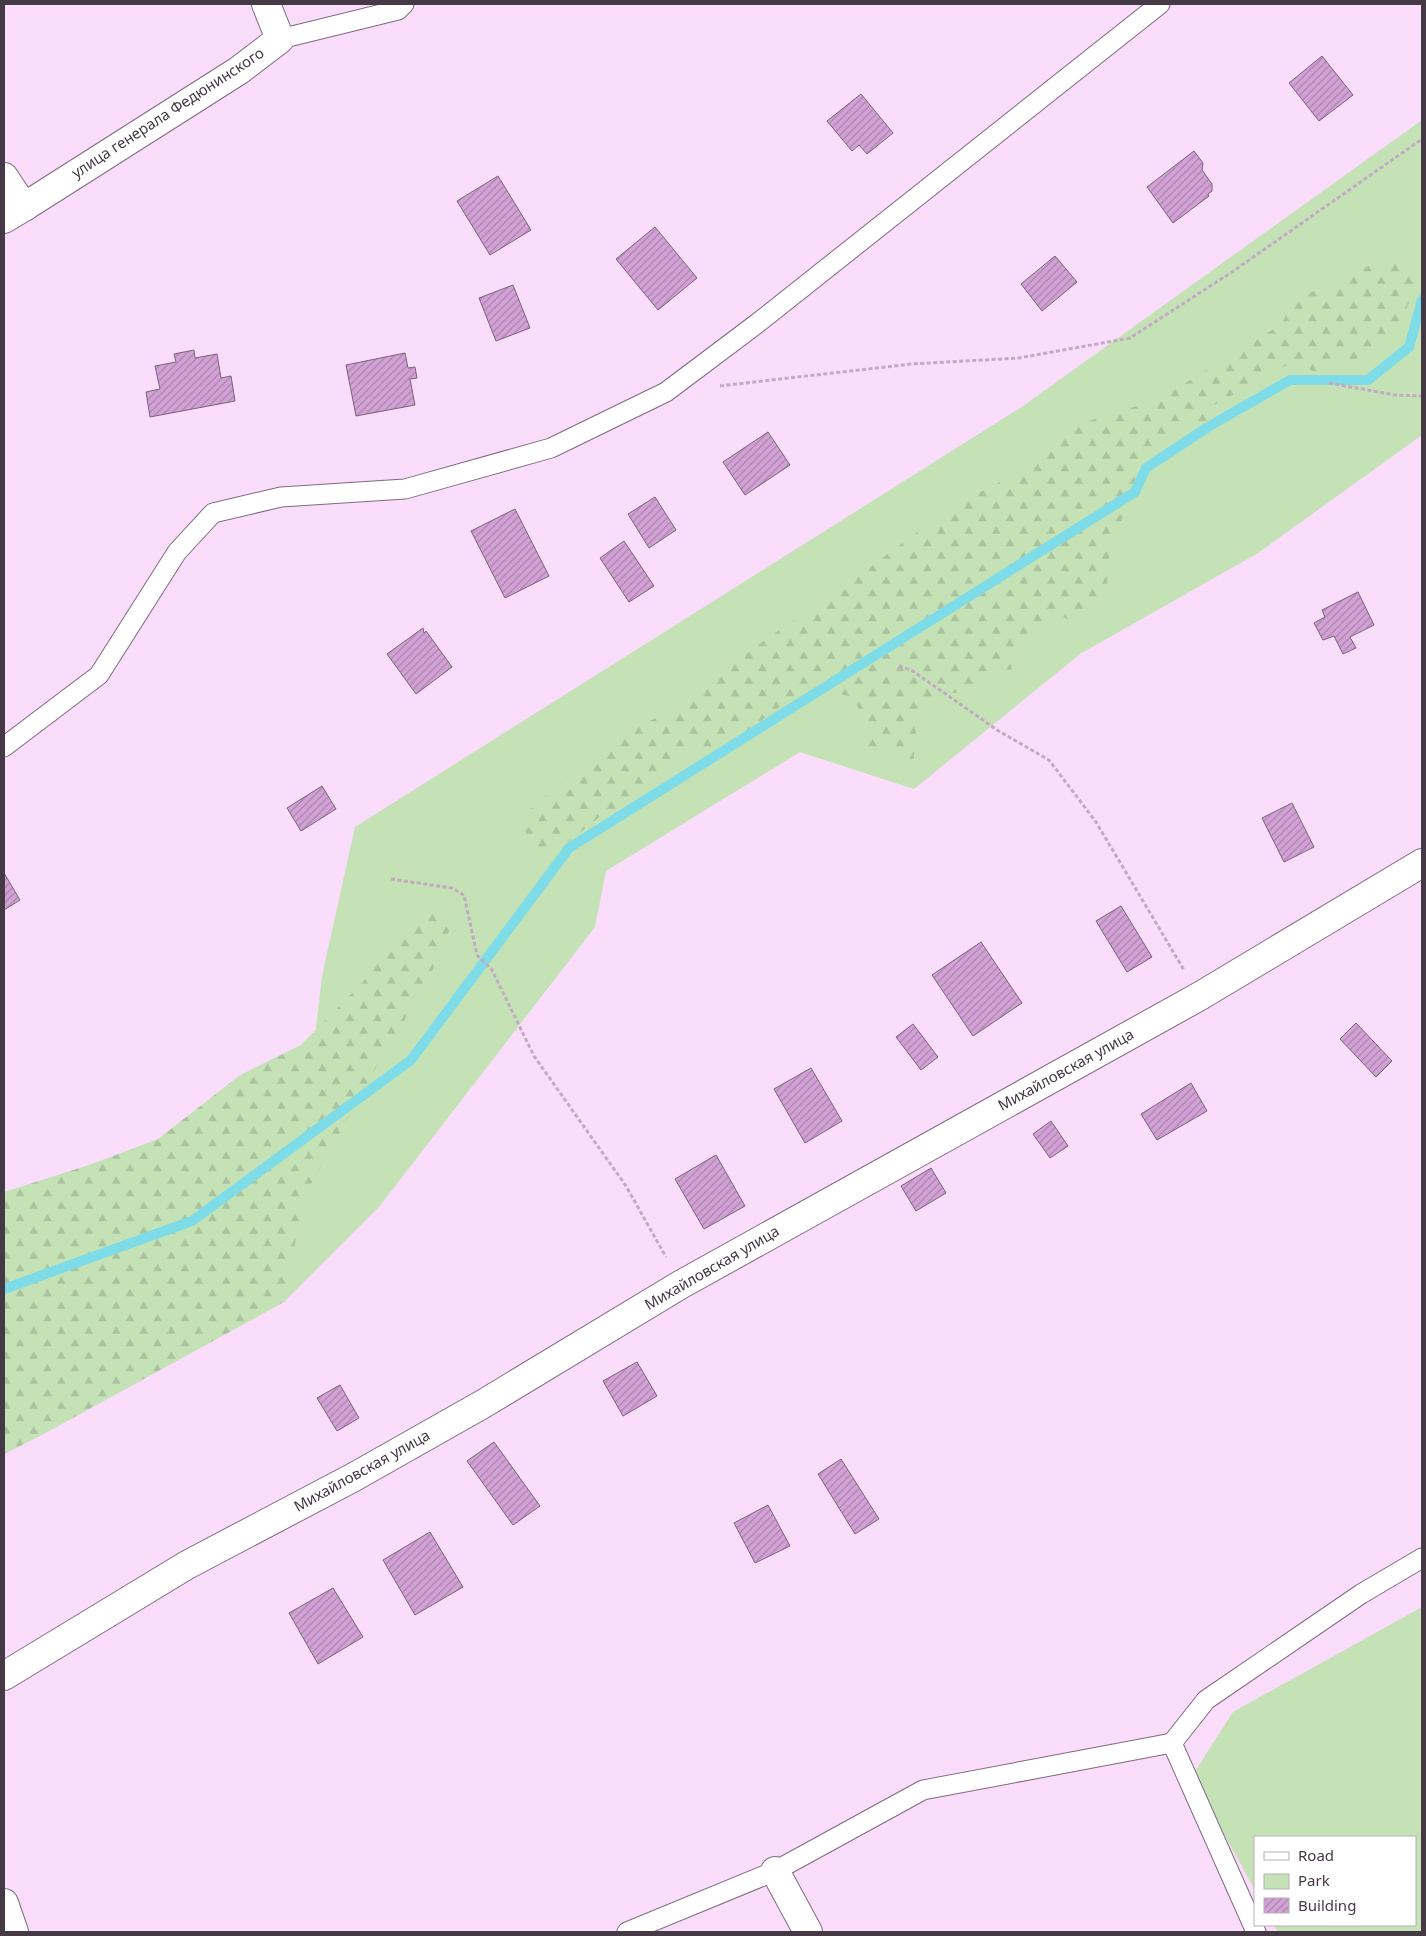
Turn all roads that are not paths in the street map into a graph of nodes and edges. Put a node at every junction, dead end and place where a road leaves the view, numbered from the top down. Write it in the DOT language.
graph roads {
  1 [pos="266,4"];
  2 [pos="404,4"];
  3 [pos="1160,4"];
  4 [pos="280,39"];
  5 [pos="4,177"];
  6 [pos="14,213"];
  7 [pos="4,747"];
  8 [pos="1422,863"];
  9 [pos="1422,1558"];
  10 [pos="4,1676"];
  11 [pos="1172,1744"];
  12 [pos="775,1871"];
  13 [pos="4,1903"];
  14 [pos="14,1932"];
  15 [pos="627,1932"];
  16 [pos="808,1932"];
  17 [pos="1256,1932"];
  1 -- 4 [label="street, улица генерала Федюнинского"];
  2 -- 4 [label="lane"];
  3 -- 7 [label="lane"];
  4 -- 6 [label="street, улица генерала Федюнинского"];
  5 -- 6 [label="street, улица генерала Федюнинского"];
  8 -- 10 [label="street, Михайловская улица"];
  9 -- 11 [label="lane"];
  11 -- 12 [label="lane"];
  11 -- 17 [label="lane"];
  12 -- 15 [label="lane"];
  12 -- 16 [label="street"];
  13 -- 14 [label="street"];
}
